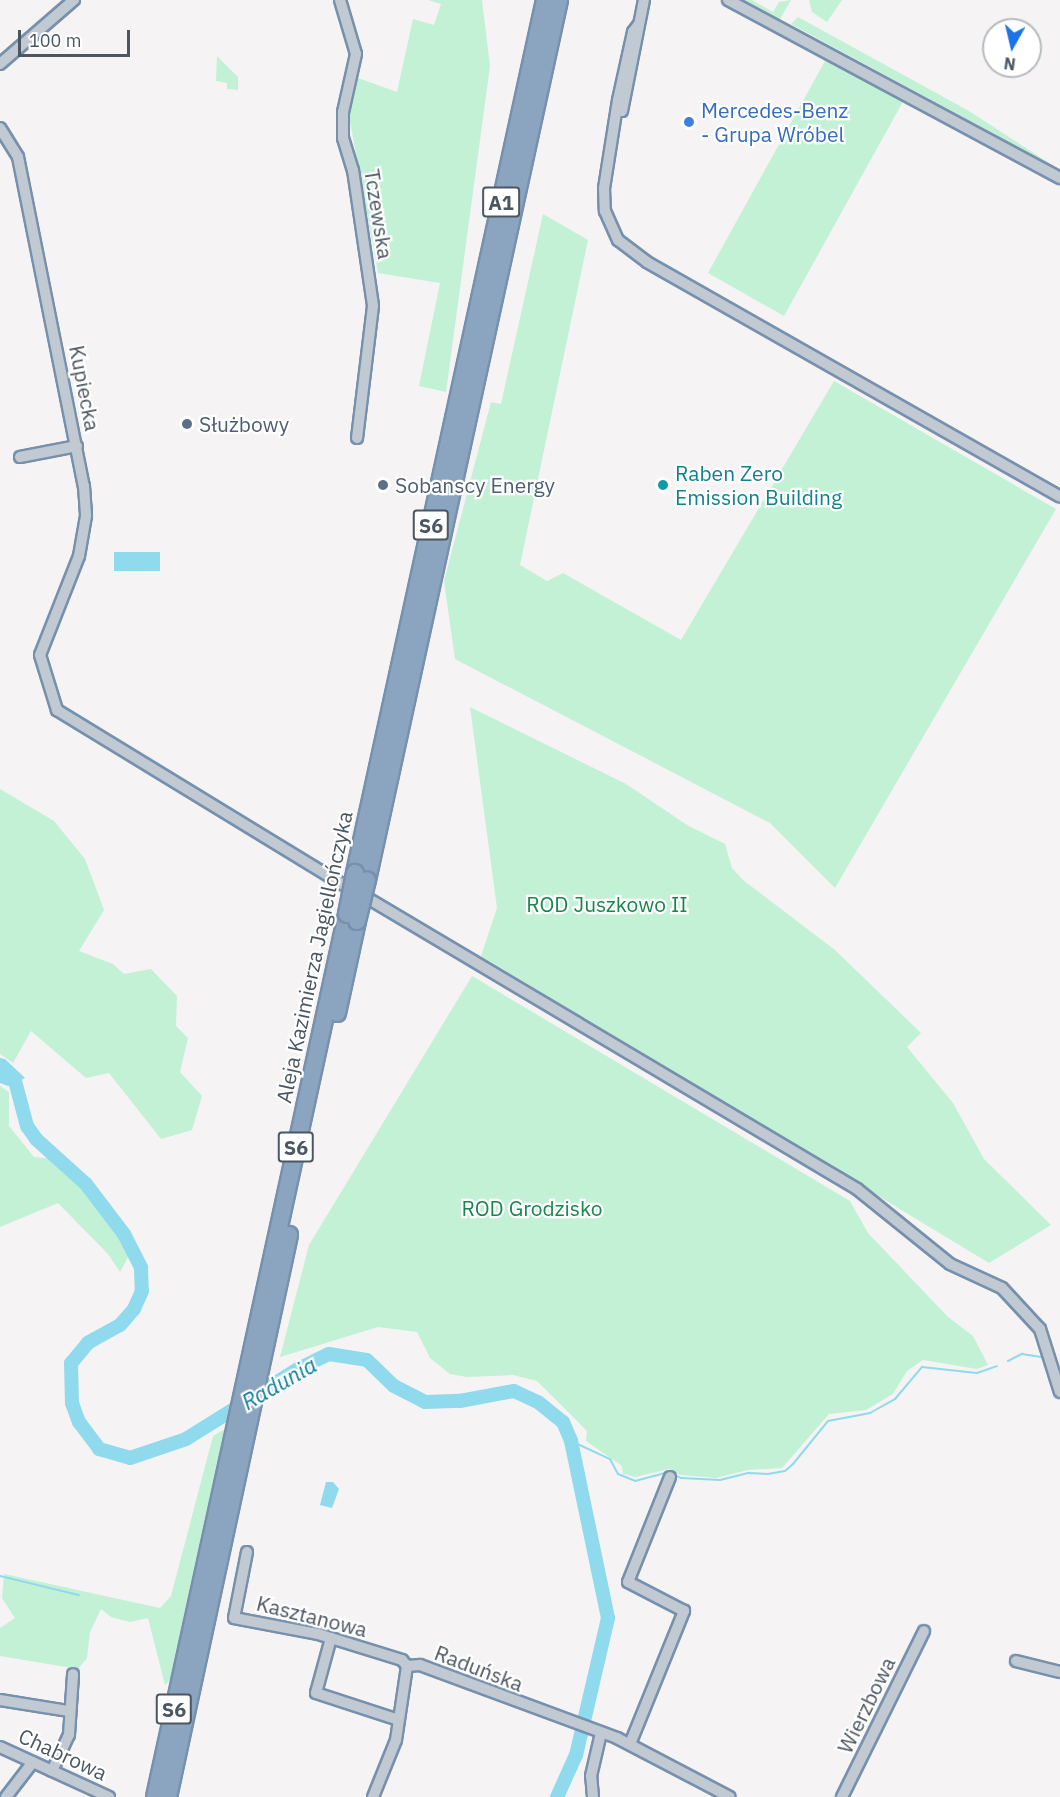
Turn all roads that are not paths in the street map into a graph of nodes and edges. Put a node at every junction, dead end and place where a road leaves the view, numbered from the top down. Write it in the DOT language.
graph roads {
  1 [pos="74,0"];
  2 [pos="339,0"];
  3 [pos="545,0"];
  4 [pos="559,0"];
  5 [pos="644,0"];
  6 [pos="728,0"];
  7 [pos="0,64"];
  8 [pos="0,128"];
  9 [pos="1060,178"];
  10 [pos="463,409"];
  11 [pos="357,438"];
  12 [pos="77,446"];
  13 [pos="20,457"];
  14 [pos="1060,497"];
  15 [pos="355,879"];
  16 [pos="369,899"];
  17 [pos="1060,1392"];
  18 [pos="670,1478"];
  19 [pos="247,1552"];
  20 [pos="199,1622"];
  21 [pos="924,1631"];
  22 [pos="332,1638"];
  23 [pos="1016,1661"];
  24 [pos="408,1666"];
  25 [pos="1060,1672"];
  26 [pos="73,1674"];
  27 [pos="0,1700"];
  28 [pos="69,1711"];
  29 [pos="399,1720"];
  30 [pos="597,1732"];
  31 [pos="630,1744"];
  32 [pos="0,1747"];
  33 [pos="33,1762"];
  34 [pos="52,1770"];
  35 [pos="6,1797"];
  36 [pos="109,1797"];
  37 [pos="155,1797"];
  38 [pos="168,1797"];
  39 [pos="373,1797"];
  40 [pos="593,1797"];
  41 [pos="730,1797"];
  42 [pos="842,1797"];
  1 -- 7 [label="street"];
  2 -- 11 [label="street, Tczewska"];
  3 -- 10 [label="highway, A1"];
  4 -- 10 [label="highway, A1"];
  5 -- 14 [label="street"];
  6 -- 9 [label="street"];
  8 -- 12 [label="street, Kupiecka"];
  10 -- 15 [label="highway, Aleja Kazimierza Jagiellończyka / S6"];
  12 -- 13 [label="street"];
  12 -- 15 [label="street, Kupiecka"];
  15 -- 20 [label="highway, Aleja Kazimierza Jagiellończyka / S6, bridge"];
  16 -- 17 [label="street"];
  18 -- 31 [label="street"];
  19 -- 22 [label="street, Kasztanowa"];
  20 -- 37 [label="highway, Aleja Kazimierza Jagiellończyka / S6"];
  20 -- 38 [label="highway, Aleja Kazimierza Jagiellończyka / S6"];
  21 -- 42 [label="street, Wierzbowa"];
  22 -- 24 [label="street, Kasztanowa"];
  22 -- 29 [label="street"];
  23 -- 25 [label="street"];
  24 -- 29 [label="street, Raduńska"];
  24 -- 30 [label="street, Raduńska"];
  26 -- 28 [label="street"];
  27 -- 28 [label="street"];
  28 -- 34 [label="street"];
  29 -- 39 [label="street, Raduńska"];
  30 -- 31 [label="street, Raduńska"];
  30 -- 40 [label="street"];
  31 -- 41 [label="street, Raduńska"];
  32 -- 33 [label="street, Chabrowa"];
  33 -- 34 [label="street, Chabrowa"];
  33 -- 35 [label="street"];
  34 -- 36 [label="street, Chabrowa"];
}
